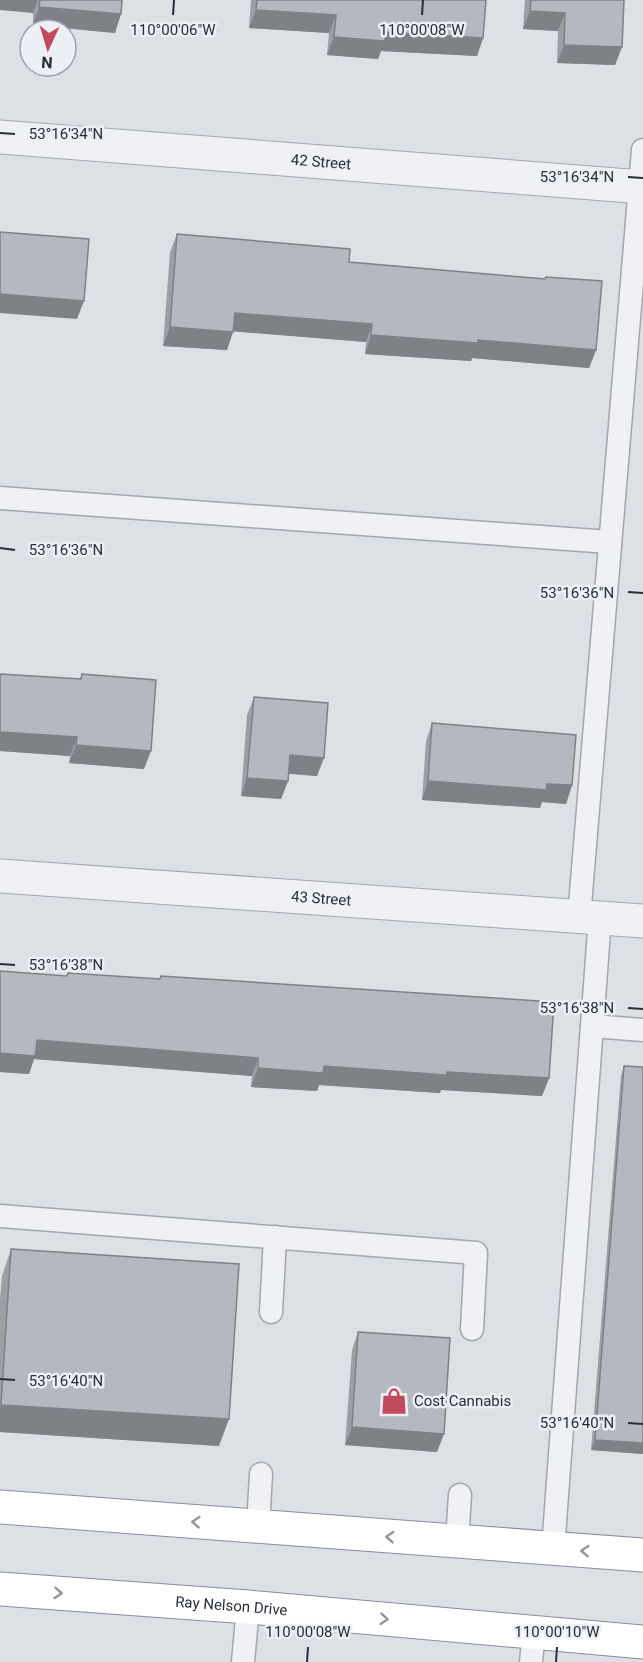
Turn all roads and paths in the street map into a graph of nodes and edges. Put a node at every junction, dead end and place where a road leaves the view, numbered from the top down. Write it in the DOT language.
graph roads {
  1 [pos="0,137"];
  2 [pos="643,150"];
  3 [pos="642,187"];
  4 [pos="0,498"];
  5 [pos="610,542"];
  6 [pos="0,876"];
  7 [pos="590,917"];
  8 [pos="643,921"];
  9 [pos="592,1026"];
  10 [pos="643,1030"];
  11 [pos="0,1216"];
  12 [pos="275,1237"];
  13 [pos="271,1312"];
  14 [pos="472,1329"];
  15 [pos="261,1474"];
  16 [pos="460,1495"];
  17 [pos="0,1507"];
  18 [pos="258,1527"];
  19 [pos="457,1542"];
  20 [pos="553,1549"];
  21 [pos="643,1555"];
  22 [pos="0,1589"];
  23 [pos="248,1607"];
  24 [pos="643,1642"];
  25 [pos="532,1647"];
  26 [pos="243,1662"];
  1 -- 3 [label="street, 42 Street"];
  2 -- 3 [label="lane"];
  3 -- 5 [label="lane"];
  4 -- 5 [label="lane"];
  5 -- 7 [label="lane"];
  6 -- 7 [label="street, 43 Street"];
  7 -- 8 [label="street, 43 Street"];
  7 -- 9 [label="lane"];
  9 -- 10 [label="lane"];
  9 -- 20 [label="lane"];
  11 -- 12 [label="lane"];
  12 -- 13 [label="lane"];
  12 -- 14 [label="lane"];
  15 -- 18 [label="lane"];
  16 -- 19 [label="lane"];
  18 -- 17 [label="highway, one-way"];
  19 -- 18 [label="highway, one-way"];
  19 -- 20 [label="highway"];
  21 -- 20 [label="highway, one-way"];
  22 -- 23 [label="highway, Ray Nelson Drive, one-way"];
  23 -- 25 [label="highway, Ray Nelson Drive, one-way"];
  23 -- 26 [label="lane"];
  24 -- 25 [label="highway, Ray Nelson Drive"];
}
